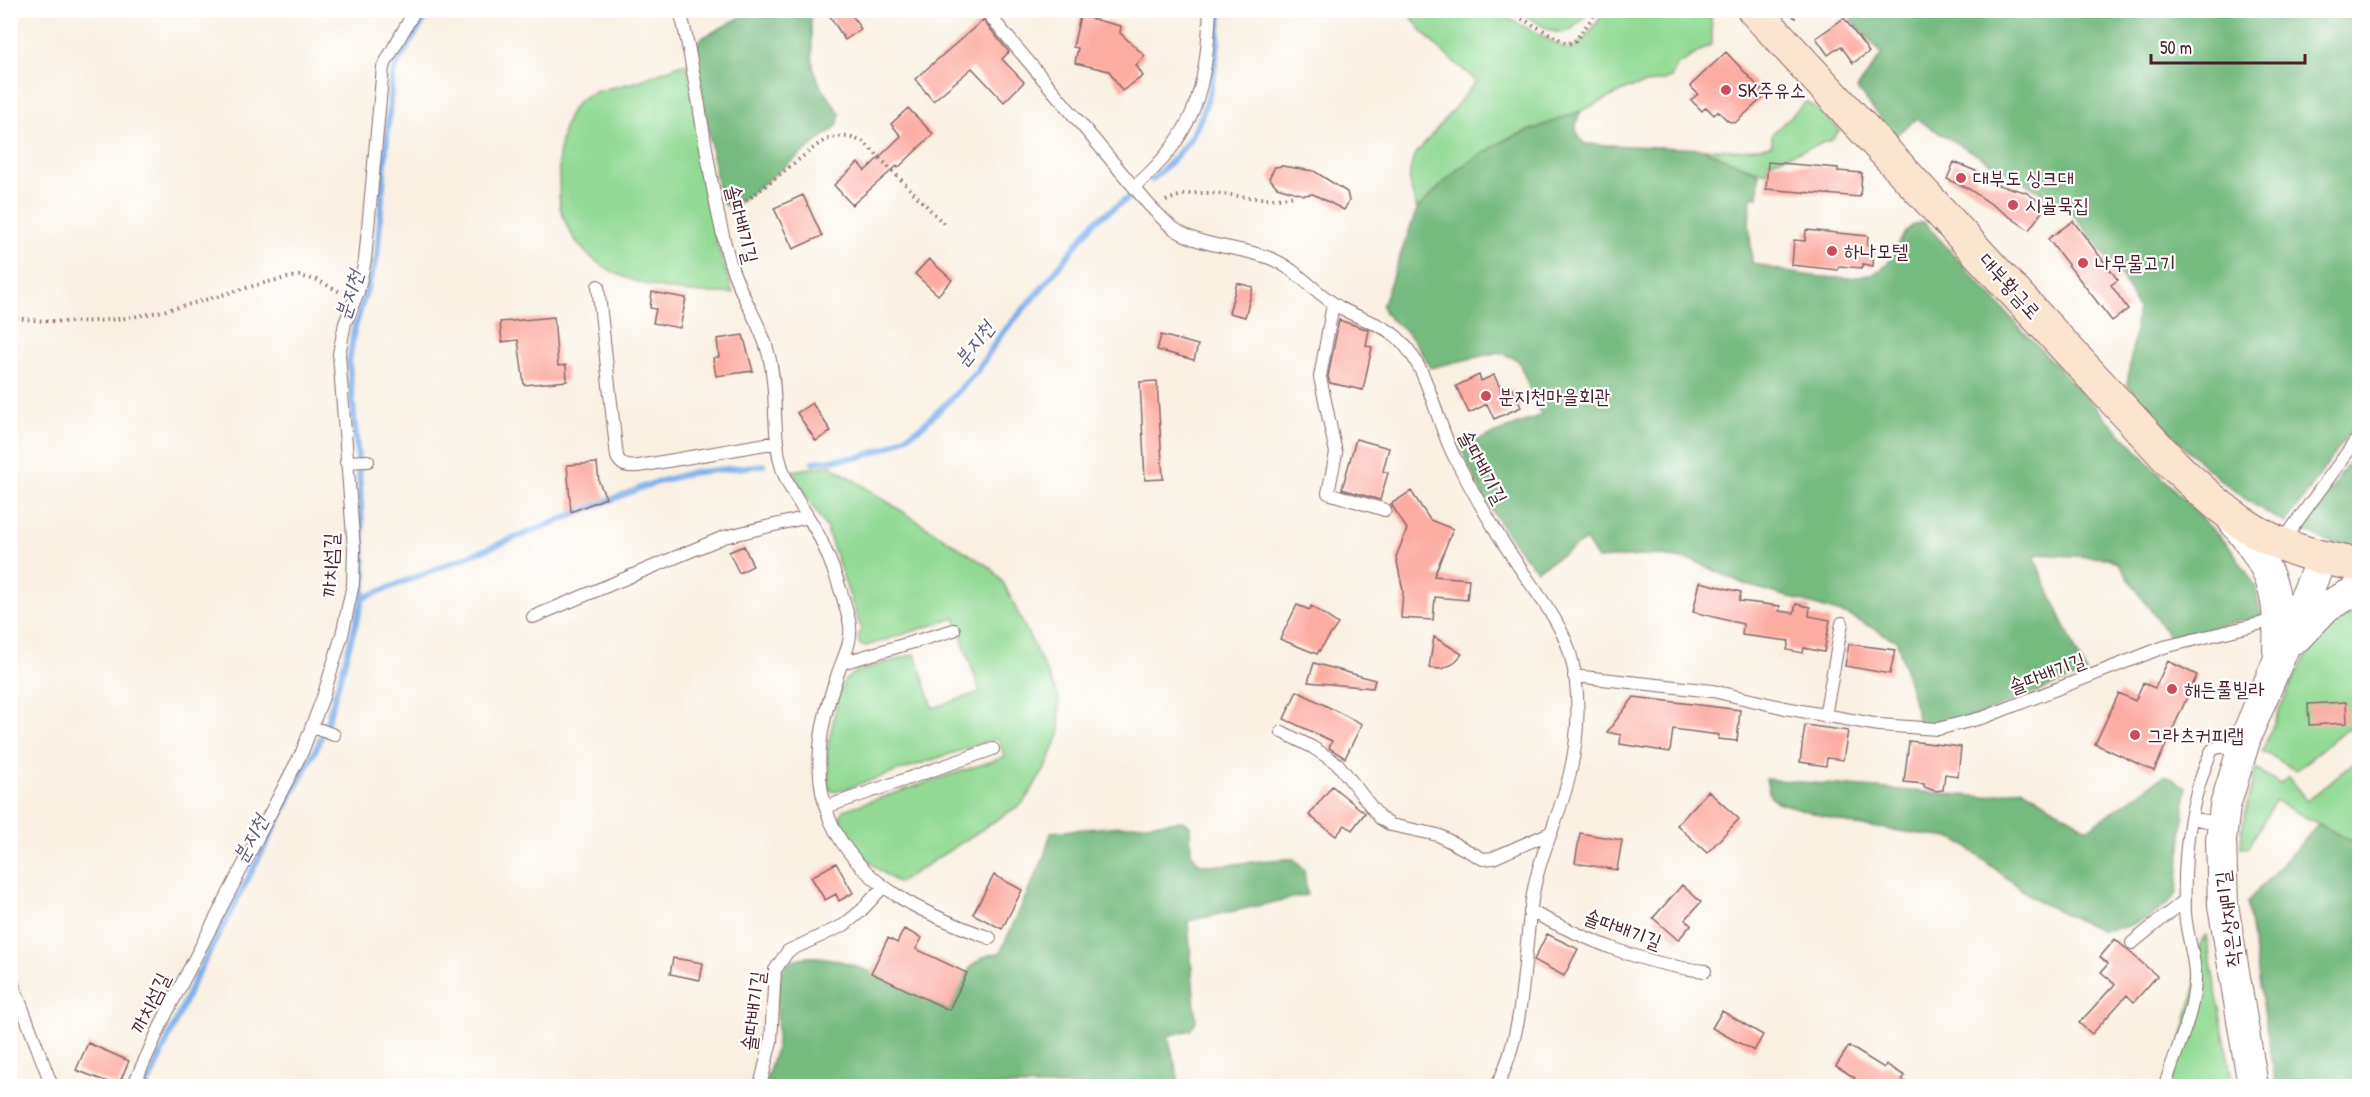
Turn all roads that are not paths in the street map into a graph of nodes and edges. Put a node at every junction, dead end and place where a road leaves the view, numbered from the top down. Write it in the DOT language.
graph roads {
  1 [pos="415,10"];
  2 [pos="680,10"];
  3 [pos="985,10"];
  4 [pos="1210,10"];
  5 [pos="1754,10"];
  6 [pos="1134,187"];
  7 [pos="598,286"];
  8 [pos="1333,304"];
  9 [pos="2360,435"];
  10 [pos="778,442"];
  11 [pos="368,461"];
  12 [pos="346,462"];
  13 [pos="1385,510"];
  14 [pos="2230,516"];
  15 [pos="808,518"];
  16 [pos="2280,545"];
  17 [pos="2322,558"];
  18 [pos="2360,565"];
  19 [pos="2360,589"];
  20 [pos="533,617"];
  21 [pos="2279,619"];
  22 [pos="1842,623"];
  23 [pos="954,630"];
  24 [pos="2278,662"];
  25 [pos="842,663"];
  26 [pos="1574,676"];
  27 [pos="1825,716"];
  28 [pos="313,727"];
  29 [pos="1282,732"];
  30 [pos="334,735"];
  31 [pos="993,749"];
  32 [pos="2240,753"];
  33 [pos="826,807"];
  34 [pos="2191,818"];
  35 [pos="2223,824"];
  36 [pos="1550,833"];
  37 [pos="883,887"];
  38 [pos="2185,900"];
  39 [pos="1530,911"];
  40 [pos="990,938"];
  41 [pos="2132,944"];
  42 [pos="1705,971"];
  43 [pos="10,976"];
  44 [pos="52,1086"];
  45 [pos="133,1086"];
  46 [pos="760,1086"];
  47 [pos="1497,1086"];
  48 [pos="2165,1086"];
  49 [pos="2253,1086"];
  1 -- 12 [label="lane, 까치섬길"];
  2 -- 10 [label="lane, 솔따배기길"];
  3 -- 6 [label="lane, 솔따배기길"];
  4 -- 6 [label="lane"];
  5 -- 14 [label="main road, 대부황금로"];
  6 -- 8 [label="lane, 솔따배기길"];
  7 -- 10 [label="lane"];
  8 -- 13 [label="lane"];
  8 -- 26 [label="lane, 솔따배기길"];
  9 -- 16 [label="lane"];
  10 -- 15 [label="lane, 솔따배기길"];
  11 -- 12 [label="lane"];
  12 -- 28 [label="lane, 까치섬길"];
  14 -- 16 [label="main road, 대부황금로"];
  14 -- 21 [label="street"];
  15 -- 20 [label="lane"];
  15 -- 25 [label="lane, 솔따배기길"];
  16 -- 17 [label="main road, 대부황금로"];
  17 -- 18 [label="main road, 대부황금로"];
  17 -- 24 [label="street, 작은상재미길"];
  19 -- 24 [label="street"];
  21 -- 24 [label="street"];
  21 -- 27 [label="lane, 솔따배기길"];
  22 -- 27 [label="lane"];
  23 -- 25 [label="lane"];
  24 -- 32 [label="street, 작은상재미길"];
  25 -- 33 [label="lane, 솔따배기길"];
  26 -- 27 [label="lane, 솔따배기길"];
  26 -- 36 [label="lane, 솔따배기길"];
  28 -- 30 [label="lane"];
  28 -- 45 [label="lane, 까치섬길"];
  29 -- 36 [label="lane"];
  31 -- 33 [label="lane"];
  32 -- 34 [label="lane, 작은상재미길"];
  32 -- 35 [label="street, 작은상재미길"];
  33 -- 37 [label="lane, 솔따배기길"];
  34 -- 35 [label="lane"];
  34 -- 38 [label="lane, 작은상재미길"];
  35 -- 49 [label="street, 작은상재미길"];
  36 -- 39 [label="lane, 솔따배기길"];
  37 -- 40 [label="lane, 솔따배기길"];
  37 -- 46 [label="lane, 솔따배기길"];
  38 -- 41 [label="lane, 작은상재미길"];
  38 -- 48 [label="lane, 작은상재미길"];
  39 -- 42 [label="lane, 솔따배기길"];
  39 -- 47 [label="lane, 솔따배기길"];
  43 -- 44 [label="lane"];
}
